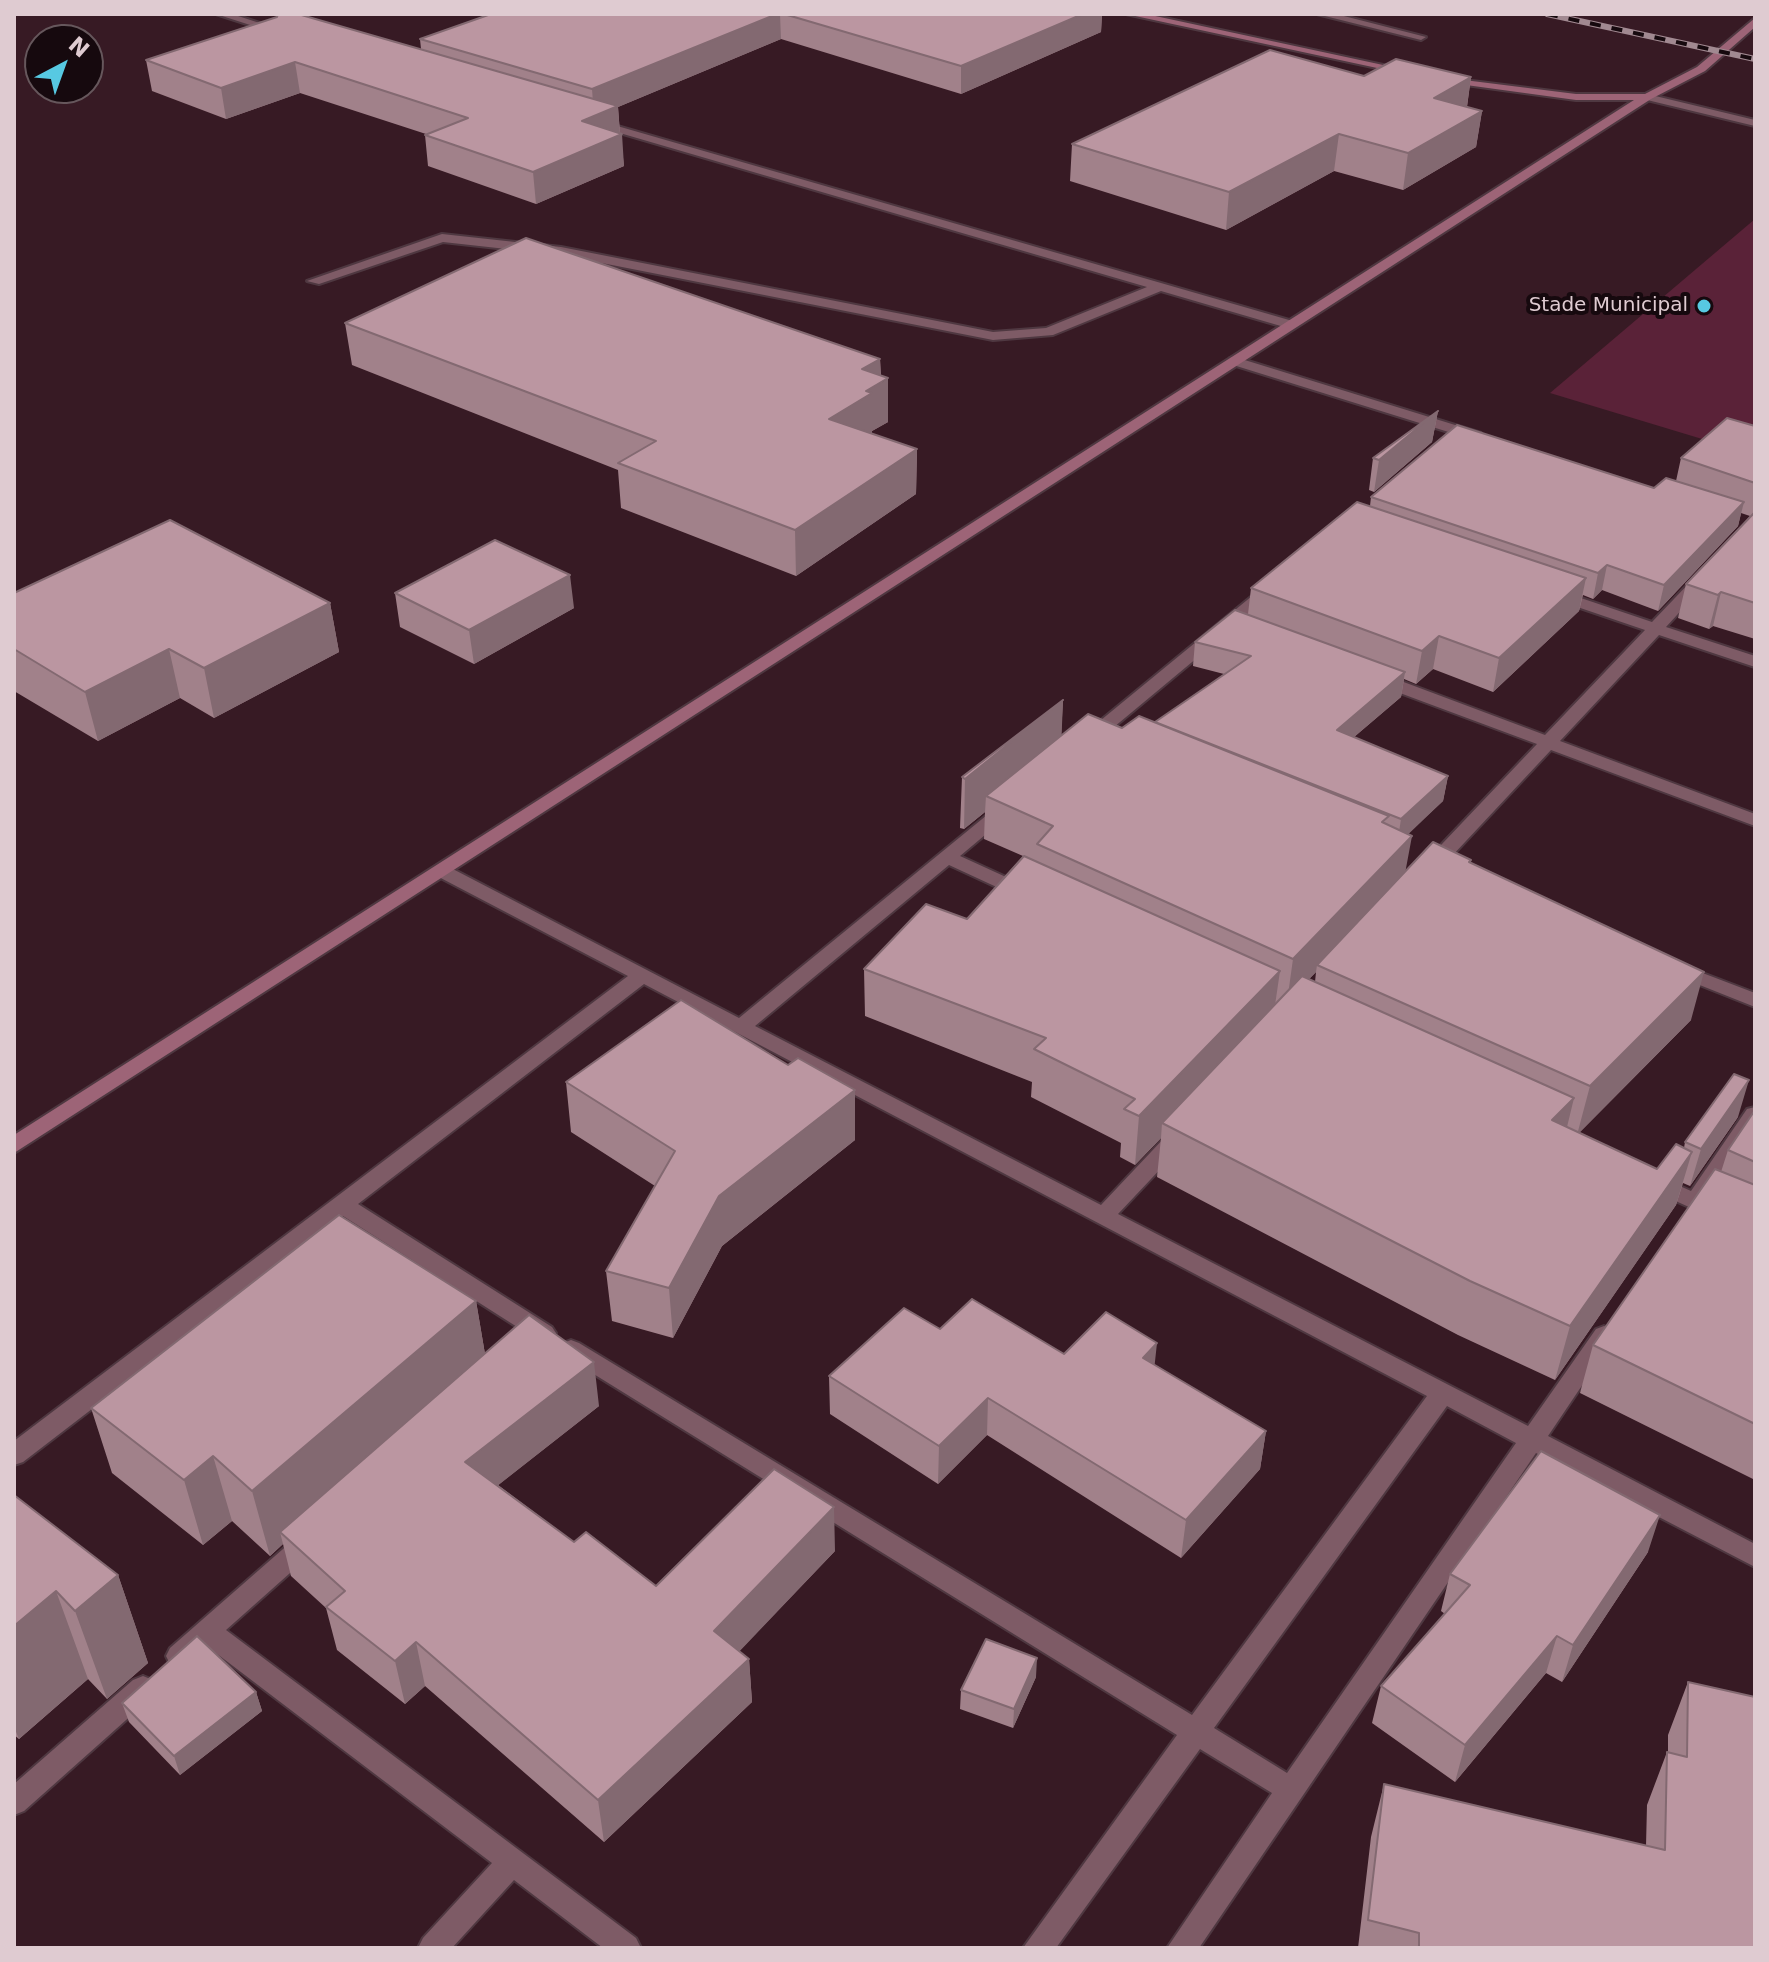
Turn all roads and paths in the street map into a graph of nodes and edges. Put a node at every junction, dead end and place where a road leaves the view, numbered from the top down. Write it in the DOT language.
graph roads {
  1 [pos="221,14"];
  2 [pos="1131,14"];
  3 [pos="1322,14"];
  4 [pos="1755,21"];
  5 [pos="296,36"];
  6 [pos="1421,37"];
  7 [pos="1647,97"];
  8 [pos="584,120"];
  9 [pos="1755,123"];
  10 [pos="314,281"];
  11 [pos="1160,287"];
  12 [pos="1291,325"];
  13 [pos="1235,361"];
  14 [pos="1490,441"];
  15 [pos="1714,565"];
  16 [pos="1289,574"];
  17 [pos="1538,589"];
  18 [pos="1655,628"];
  19 [pos="1755,662"];
  20 [pos="1360,672"];
  21 [pos="1548,742"];
  22 [pos="1074,752"];
  23 [pos="1016,800"];
  24 [pos="1755,820"];
  25 [pos="946,857"];
  26 [pos="442,871"];
  27 [pos="1427,871"];
  28 [pos="1047,904"];
  29 [pos="1666,964"];
  30 [pos="643,975"];
  31 [pos="1755,1000"];
  32 [pos="742,1026"];
  33 [pos="1755,1114"];
  34 [pos="1187,1127"];
  35 [pos="14,1145"];
  36 [pos="1637,1175"];
  37 [pos="1695,1202"];
  38 [pos="342,1205"];
  39 [pos="1104,1215"];
  40 [pos="1678,1227"];
  41 [pos="1755,1229"];
  42 [pos="1618,1314"];
  43 [pos="544,1333"];
  44 [pos="521,1353"];
  45 [pos="1443,1393"];
  46 [pos="1533,1440"];
  47 [pos="14,1455"];
  48 [pos="324,1528"];
  49 [pos="1755,1556"];
  50 [pos="207,1631"];
  51 [pos="1194,1734"];
  52 [pos="1291,1790"];
  53 [pos="14,1802"];
  54 [pos="512,1862"];
  55 [pos="433,1948"];
  56 [pos="626,1948"];
  57 [pos="1038,1948"];
  58 [pos="1182,1948"];
  1 -- 5 [label="street"];
  2 -- 7 [label="main road"];
  3 -- 6 [label="street"];
  4 -- 7 [label="main road"];
  7 -- 9 [label="street"];
  7 -- 12 [label="main road"];
  8 -- 11 [label="street"];
  10 -- 11 [label="street"];
  11 -- 12 [label="street"];
  12 -- 13 [label="main road"];
  13 -- 14 [label="street"];
  13 -- 26 [label="main road"];
  15 -- 18 [label="street"];
  16 -- 22 [label="street"];
  17 -- 18 [label="street"];
  18 -- 19 [label="street"];
  18 -- 21 [label="street"];
  20 -- 21 [label="street"];
  21 -- 24 [label="street"];
  21 -- 27 [label="street"];
  23 -- 25 [label="street"];
  25 -- 28 [label="street"];
  25 -- 32 [label="street"];
  26 -- 30 [label="street"];
  26 -- 35 [label="main road"];
  29 -- 31 [label="street"];
  30 -- 32 [label="street"];
  30 -- 38 [label="street"];
  32 -- 39 [label="street"];
  33 -- 37 [label="street"];
  34 -- 39 [label="street"];
  36 -- 37 [label="street"];
  37 -- 40 [label="street"];
  37 -- 41 [label="street"];
  38 -- 43 [label="street"];
  38 -- 47 [label="street"];
  39 -- 45 [label="street"];
  42 -- 46 [label="street"];
  43 -- 44 [label="street"];
  43 -- 51 [label="street"];
  45 -- 46 [label="street"];
  45 -- 51 [label="street"];
  46 -- 49 [label="street"];
  46 -- 52 [label="street"];
  48 -- 50 [label="street"];
  50 -- 53 [label="street"];
  50 -- 54 [label="street"];
  51 -- 52 [label="street"];
  51 -- 57 [label="street"];
  52 -- 58 [label="street"];
  54 -- 55 [label="street"];
  54 -- 56 [label="street"];
}
